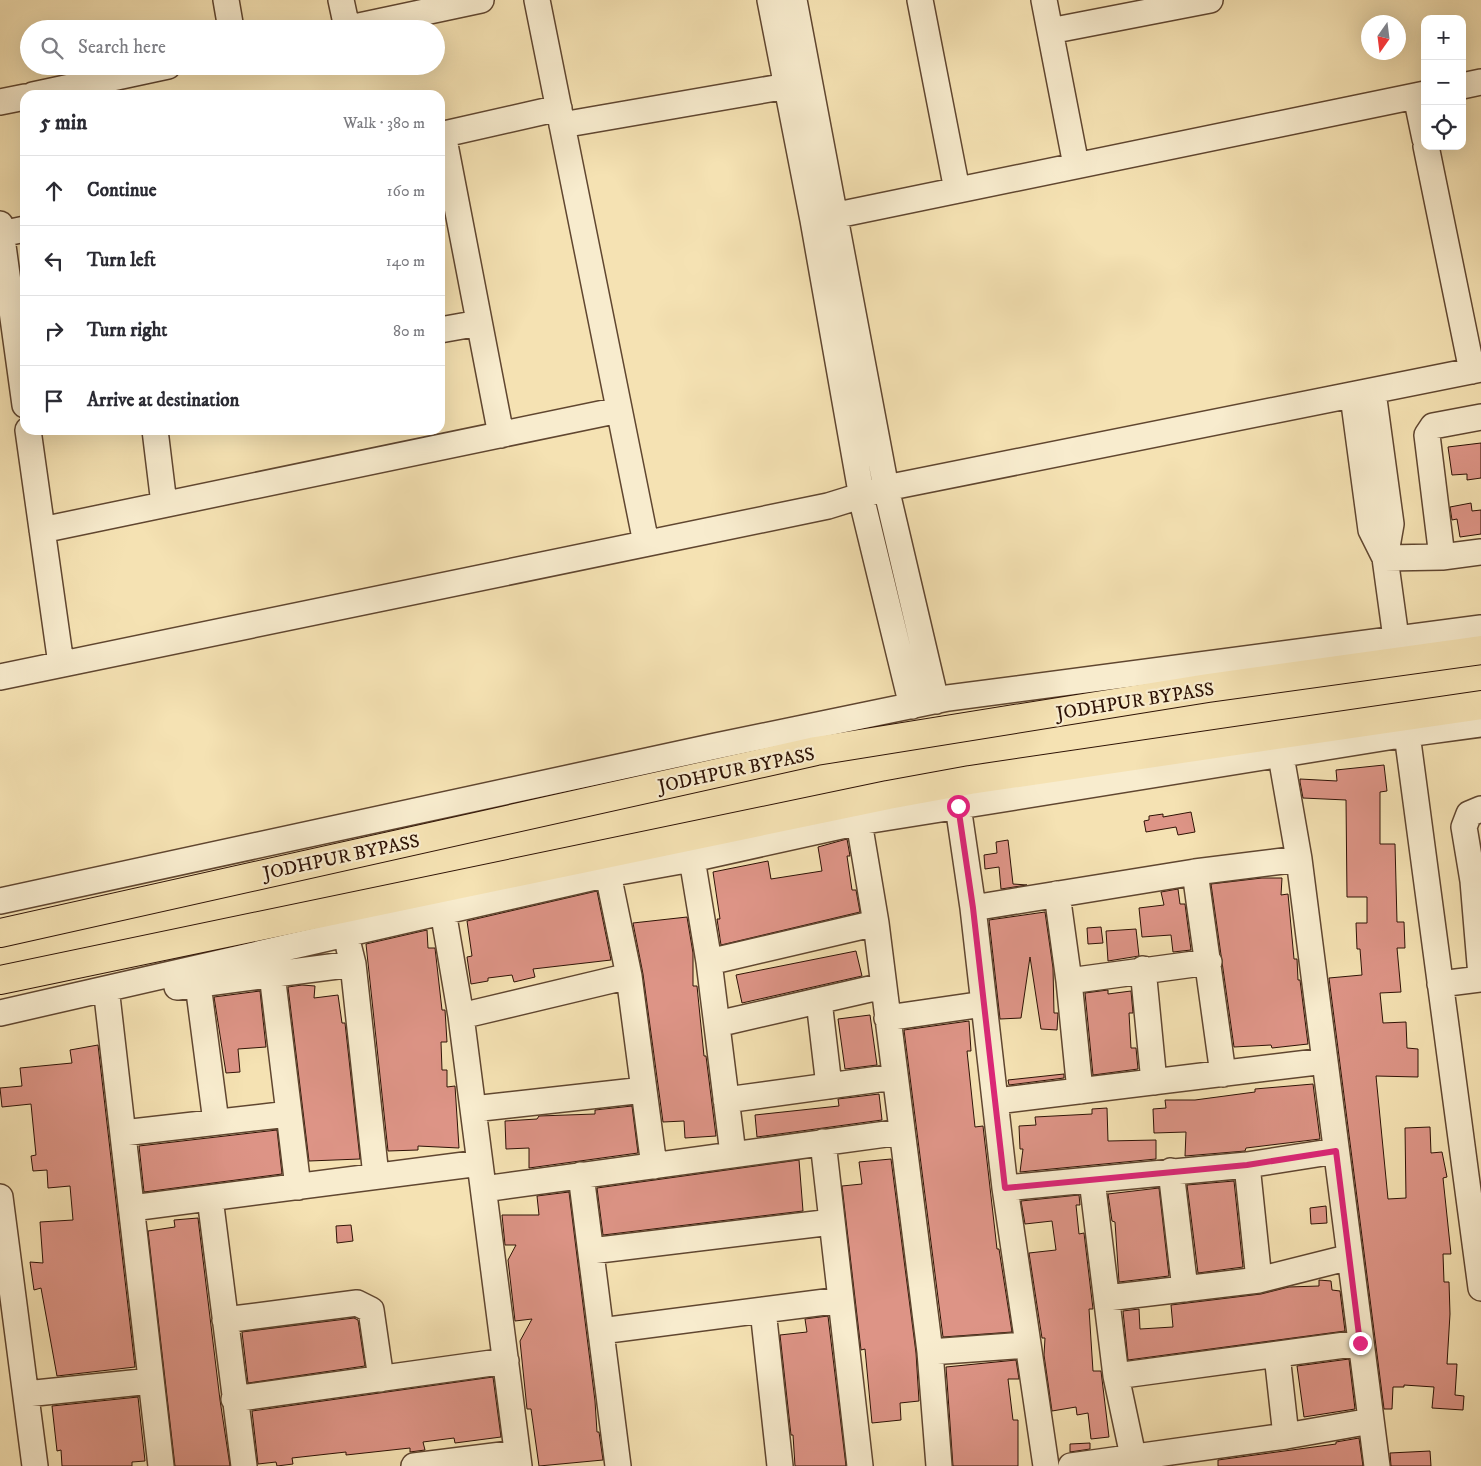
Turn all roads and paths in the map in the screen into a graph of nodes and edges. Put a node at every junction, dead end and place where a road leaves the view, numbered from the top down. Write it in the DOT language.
graph roads {
  1 [pos="226,0"];
  2 [pos="341,0"];
  3 [pos="481,0"];
  4 [pos="537,0"];
  5 [pos="770,0"];
  6 [pos="794,0"];
  7 [pos="920,0"];
  8 [pos="1044,0"];
  9 [pos="1210,0"];
  10 [pos="1169,4"];
  11 [pos="229,20"];
  12 [pos="344,20"];
  13 [pos="388,20"];
  14 [pos="1050,31"];
  15 [pos="126,75"];
  16 [pos="1481,82"];
  17 [pos="1466,85"];
  18 [pos="787,86"];
  19 [pos="56,90"];
  20 [pos="1420,95"];
  21 [pos="20,98"];
  22 [pos="0,102"];
  23 [pos="560,117"];
  24 [pos="445,135"];
  25 [pos="445,150"];
  26 [pos="1427,150"];
  27 [pos="1076,165"];
  28 [pos="957,190"];
  29 [pos="823,218"];
  30 [pos="9,229"];
  31 [pos="479,323"];
  32 [pos="445,329"];
  33 [pos="20,350"];
  34 [pos="1478,374"];
  35 [pos="1364,400"];
  36 [pos="619,410"];
  37 [pos="1481,417"];
  38 [pos="29,435"];
  39 [pos="156,435"];
  40 [pos="501,435"];
  41 [pos="888,496"];
  42 [pos="863,501"];
  43 [pos="164,504"];
  44 [pos="42,530"];
  45 [pos="646,543"];
  46 [pos="1481,552"];
  47 [pos="1442,557"];
  48 [pos="1385,558"];
  49 [pos="1481,628"];
  50 [pos="1396,638"];
  51 [pos="1481,650"];
  52 [pos="61,664"];
  53 [pos="0,676"];
  54 [pos="0,688"];
  55 [pos="936,700"];
  56 [pos="1481,705"];
  57 [pos="912,706"];
  58 [pos="1481,724"];
  59 [pos="1481,734"];
  60 [pos="1407,738"];
  61 [pos="1281,756"];
  62 [pos="958,806"];
  63 [pos="1481,808"];
  64 [pos="859,822"];
  65 [pos="692,859"];
  66 [pos="1299,859"];
  67 [pos="1195,872"];
  68 [pos="608,874"];
  69 [pos="1477,881"];
  70 [pos="1057,894"];
  71 [pos="0,901"];
  72 [pos="973,908"];
  73 [pos="443,911"];
  74 [pos="876,923"];
  75 [pos="0,933"];
  76 [pos="345,933"];
  77 [pos="709,962"];
  78 [pos="1209,962"];
  79 [pos="353,964"];
  80 [pos="1143,969"];
  81 [pos="272,974"];
  82 [pos="629,976"];
  83 [pos="1481,978"];
  84 [pos="0,980"];
  85 [pos="1069,981"];
  86 [pos="198,984"];
  87 [pos="1440,984"];
  88 [pos="884,986"];
  89 [pos="107,996"];
  90 [pos="819,1001"];
  91 [pos="984,1004"];
  92 [pos="0,1013"];
  93 [pos="461,1016"];
  94 [pos="887,1018"];
  95 [pos="0,1024"];
  96 [pos="717,1024"];
  97 [pos="1325,1061"];
  98 [pos="1223,1074"];
  99 [pos="894,1077"];
  100 [pos="1154,1082"];
  101 [pos="829,1086"];
  102 [pos="644,1090"];
  103 [pos="1080,1091"];
  104 [pos="726,1100"];
  105 [pos="997,1101"];
  106 [pos="473,1109"];
  107 [pos="289,1114"];
  108 [pos="216,1122"];
  109 [pos="1470,1130"];
  110 [pos="901,1132"];
  111 [pos="123,1133"];
  112 [pos="823,1142"];
  113 [pos="1336,1151"];
  114 [pos="733,1154"];
  115 [pos="480,1163"];
  116 [pos="1247,1165"];
  117 [pos="654,1166"];
  118 [pos="1171,1171"];
  119 [pos="581,1175"];
  120 [pos="376,1176"];
  121 [pos="1092,1180"];
  122 [pos="298,1187"];
  123 [pos="1005,1188"];
  124 [pos="484,1189"];
  125 [pos="0,1197"];
  126 [pos="210,1198"];
  127 [pos="132,1208"];
  128 [pos="832,1222"];
  129 [pos="590,1251"];
  130 [pos="1350,1257"];
  131 [pos="1480,1273"];
  132 [pos="1259,1280"];
  133 [pos="1185,1288"];
  134 [pos="1107,1298"];
  135 [pos="841,1300"];
  136 [pos="0,1309"];
  137 [pos="763,1310"];
  138 [pos="225,1320"];
  139 [pos="601,1331"];
  140 [pos="1360,1343"];
  141 [pos="1027,1345"];
  142 [pos="930,1352"];
  143 [pos="1277,1355"];
  144 [pos="506,1361"];
  145 [pos="1116,1376"];
  146 [pos="381,1379"];
  147 [pos="151,1381"];
  148 [pos="26,1394"];
  149 [pos="234,1399"];
  150 [pos="1371,1421"];
  151 [pos="1286,1436"];
  152 [pos="1133,1456"];
  153 [pos="518,1459"];
  154 [pos="20,1466"];
  155 [pos="35,1466"];
  156 [pos="161,1466"];
  157 [pos="244,1466"];
  158 [pos="414,1466"];
  159 [pos="419,1466"];
  160 [pos="618,1466"];
  161 [pos="780,1466"];
  162 [pos="860,1466"];
  163 [pos="939,1466"];
  164 [pos="1046,1466"];
  165 [pos="1071,1466"];
  166 [pos="1377,1466"];
  1 -- 11 [label="street"];
  2 -- 12 [label="street"];
  3 -- 13 [label="street"];
  4 -- 23 [label="street"];
  5 -- 18 [label="street"];
  6 -- 29 [label="street"];
  7 -- 28 [label="street"];
  8 -- 14 [label="street"];
  9 -- 10 [label="street"];
  10 -- 14 [label="street"];
  14 -- 27 [label="street"];
  15 -- 19 [label="street"];
  16 -- 17 [label="street"];
  18 -- 23 [label="street"];
  18 -- 29 [label="street"];
  20 -- 27 [label="street"];
  21 -- 22 [label="street"];
  23 -- 24 [label="street"];
  23 -- 36 [label="street"];
  25 -- 31 [label="street"];
  26 -- 34 [label="street"];
  27 -- 28 [label="street"];
  28 -- 29 [label="street"];
  29 -- 41 [label="street"];
  29 -- 42 [label="street"];
  30 -- 33 [label="street"];
  31 -- 32 [label="street"];
  31 -- 40 [label="street"];
  34 -- 35 [label="street"];
  35 -- 41 [label="street"];
  35 -- 48 [label="street"];
  36 -- 40 [label="street"];
  36 -- 45 [label="street"];
  37 -- 47 [label="street"];
  38 -- 44 [label="street"];
  39 -- 43 [label="street"];
  40 -- 43 [label="street"];
  41 -- 42 [label="street"];
  41 -- 55 [label="street"];
  42 -- 45 [label="street"];
  42 -- 54 [label="street"];
  42 -- 57 [label="street"];
  43 -- 44 [label="street"];
  44 -- 52 [label="street"];
  45 -- 52 [label="street"];
  46 -- 47 [label="street"];
  47 -- 48 [label="street"];
  48 -- 50 [label="street"];
  49 -- 50 [label="street"];
  50 -- 55 [label="street"];
  51 -- 75 [label="highway, JODHPUR BYPASS"];
  52 -- 53 [label="street"];
  55 -- 57 [label="street"];
  56 -- 84 [label="highway"];
  57 -- 71 [label="street"];
  58 -- 60 [label="street"];
  59 -- 60 [label="street"];
  60 -- 61 [label="street"];
  60 -- 87 [label="street"];
  61 -- 62 [label="street"];
  61 -- 66 [label="street"];
  62 -- 64 [label="street"];
  62 -- 72 [label="street"];
  63 -- 69 [label="street"];
  64 -- 65 [label="street"];
  64 -- 74 [label="street"];
  65 -- 68 [label="street"];
  65 -- 77 [label="street"];
  66 -- 67 [label="street"];
  66 -- 97 [label="street"];
  67 -- 70 [label="street"];
  67 -- 78 [label="street"];
  68 -- 73 [label="street"];
  68 -- 82 [label="street"];
  69 -- 83 [label="street"];
  70 -- 72 [label="street"];
  70 -- 85 [label="street"];
  72 -- 91 [label="street"];
  73 -- 76 [label="street"];
  73 -- 93 [label="street"];
  74 -- 77 [label="street"];
  74 -- 88 [label="street"];
  76 -- 79 [label="street"];
  76 -- 92 [label="street"];
  77 -- 96 [label="street"];
  78 -- 80 [label="street"];
  78 -- 98 [label="street"];
  79 -- 81 [label="street"];
  79 -- 120 [label="street"];
  80 -- 85 [label="street"];
  80 -- 100 [label="street"];
  81 -- 86 [label="street"];
  81 -- 107 [label="street"];
  82 -- 93 [label="street"];
  82 -- 102 [label="street"];
  83 -- 87 [label="street"];
  85 -- 103 [label="street"];
  86 -- 89 [label="street"];
  86 -- 108 [label="street"];
  87 -- 109 [label="street"];
  88 -- 90 [label="street"];
  88 -- 94 [label="street"];
  89 -- 95 [label="street"];
  89 -- 111 [label="street"];
  90 -- 96 [label="street"];
  90 -- 101 [label="street"];
  91 -- 94 [label="street"];
  91 -- 105 [label="street"];
  93 -- 106 [label="street"];
  94 -- 99 [label="street"];
  96 -- 104 [label="street"];
  97 -- 98 [label="street"];
  97 -- 113 [label="street"];
  98 -- 100 [label="street"];
  99 -- 101 [label="street"];
  99 -- 110 [label="street"];
  100 -- 103 [label="street"];
  101 -- 104 [label="street"];
  102 -- 106 [label="street"];
  102 -- 117 [label="street"];
  103 -- 105 [label="street"];
  104 -- 114 [label="street"];
  105 -- 123 [label="street"];
  106 -- 115 [label="street"];
  107 -- 108 [label="street"];
  107 -- 122 [label="street"];
  108 -- 111 [label="street"];
  109 -- 131 [label="street"];
  110 -- 112 [label="street"];
  110 -- 142 [label="street"];
  111 -- 127 [label="street"];
  112 -- 114 [label="street"];
  112 -- 128 [label="street"];
  113 -- 116 [label="street"];
  113 -- 130 [label="street"];
  114 -- 117 [label="street"];
  115 -- 120 [label="street"];
  115 -- 124 [label="street"];
  116 -- 118 [label="street"];
  116 -- 132 [label="street"];
  117 -- 119 [label="street"];
  118 -- 121 [label="street"];
  118 -- 133 [label="street"];
  119 -- 124 [label="street"];
  119 -- 129 [label="street"];
  120 -- 122 [label="street"];
  121 -- 123 [label="street"];
  121 -- 134 [label="street"];
  122 -- 126 [label="street"];
  123 -- 141 [label="street"];
  124 -- 144 [label="street"];
  125 -- 148 [label="street"];
  126 -- 127 [label="street"];
  126 -- 138 [label="street"];
  127 -- 147 [label="street"];
  128 -- 129 [label="street"];
  128 -- 135 [label="street"];
  129 -- 139 [label="street"];
  130 -- 132 [label="street"];
  130 -- 140 [label="street"];
  132 -- 133 [label="street"];
  133 -- 134 [label="street"];
  134 -- 145 [label="street"];
  135 -- 137 [label="street"];
  135 -- 162 [label="street"];
  136 -- 154 [label="street"];
  137 -- 139 [label="street"];
  137 -- 161 [label="street"];
  138 -- 146 [label="street"];
  138 -- 149 [label="street"];
  139 -- 160 [label="street"];
  140 -- 143 [label="street"];
  140 -- 150 [label="street"];
  141 -- 142 [label="street"];
  141 -- 164 [label="street"];
  142 -- 163 [label="street"];
  143 -- 145 [label="street"];
  143 -- 151 [label="street"];
  144 -- 146 [label="street"];
  144 -- 153 [label="street"];
  145 -- 152 [label="street"];
  146 -- 149 [label="street"];
  147 -- 148 [label="street"];
  147 -- 156 [label="street"];
  148 -- 155 [label="street"];
  149 -- 157 [label="street"];
  150 -- 151 [label="street"];
  150 -- 166 [label="street"];
  151 -- 152 [label="street"];
  152 -- 165 [label="street"];
  153 -- 159 [label="street"];
  158 -- 159 [label="street"];
}
